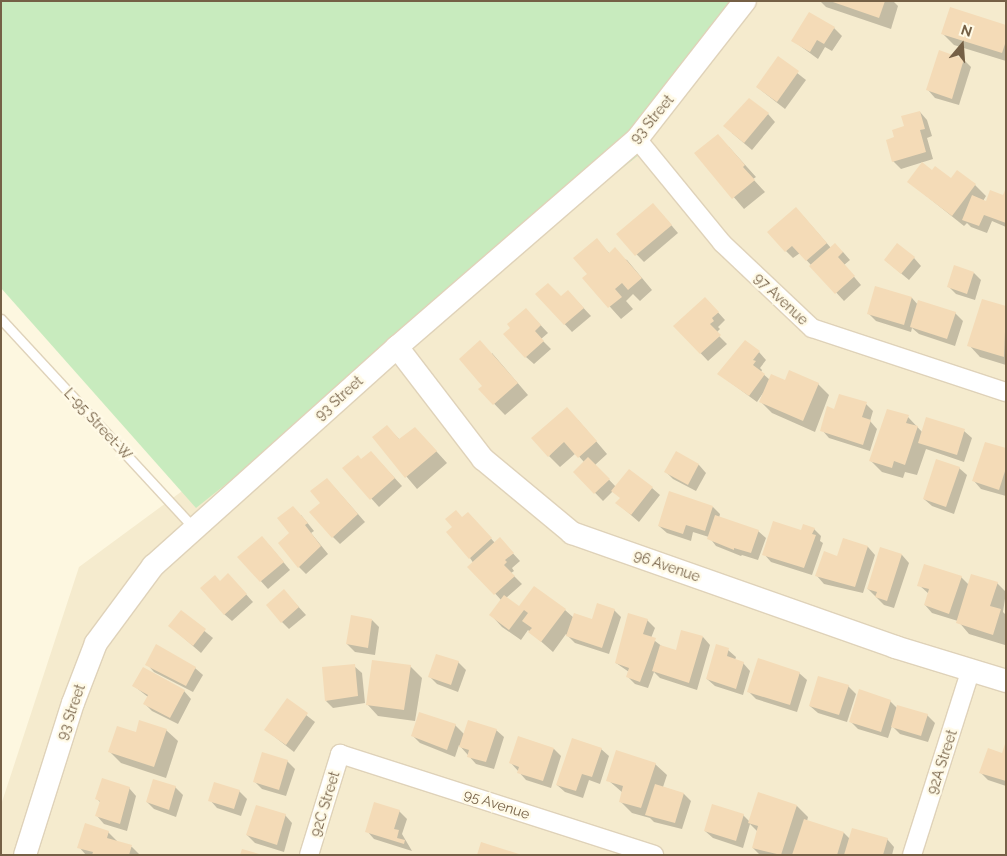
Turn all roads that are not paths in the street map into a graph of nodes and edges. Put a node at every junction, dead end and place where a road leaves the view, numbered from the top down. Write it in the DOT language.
graph roads {
  1 [pos="745,1"];
  2 [pos="637,140"];
  3 [pos="1,319"];
  4 [pos="397,347"];
  5 [pos="1006,392"];
  6 [pos="194,528"];
  7 [pos="971,669"];
  8 [pos="1006,681"];
  9 [pos="340,754"];
  10 [pos="25,855"];
  11 [pos="309,855"];
  12 [pos="654,855"];
  13 [pos="912,855"];
  1 -- 2 [label="street, 93 Street"];
  2 -- 4 [label="street, 93 Street"];
  2 -- 5 [label="street, 97 Avenue"];
  3 -- 6 [label="lane, L-95 Street-W"];
  4 -- 6 [label="street, 93 Street"];
  4 -- 7 [label="street, 96 Avenue"];
  6 -- 10 [label="street, 93 Street"];
  7 -- 8 [label="street, 96 Avenue"];
  7 -- 13 [label="street, 92A Street"];
  9 -- 11 [label="street, 92C Street"];
  9 -- 12 [label="street, 95 Avenue"];
}
